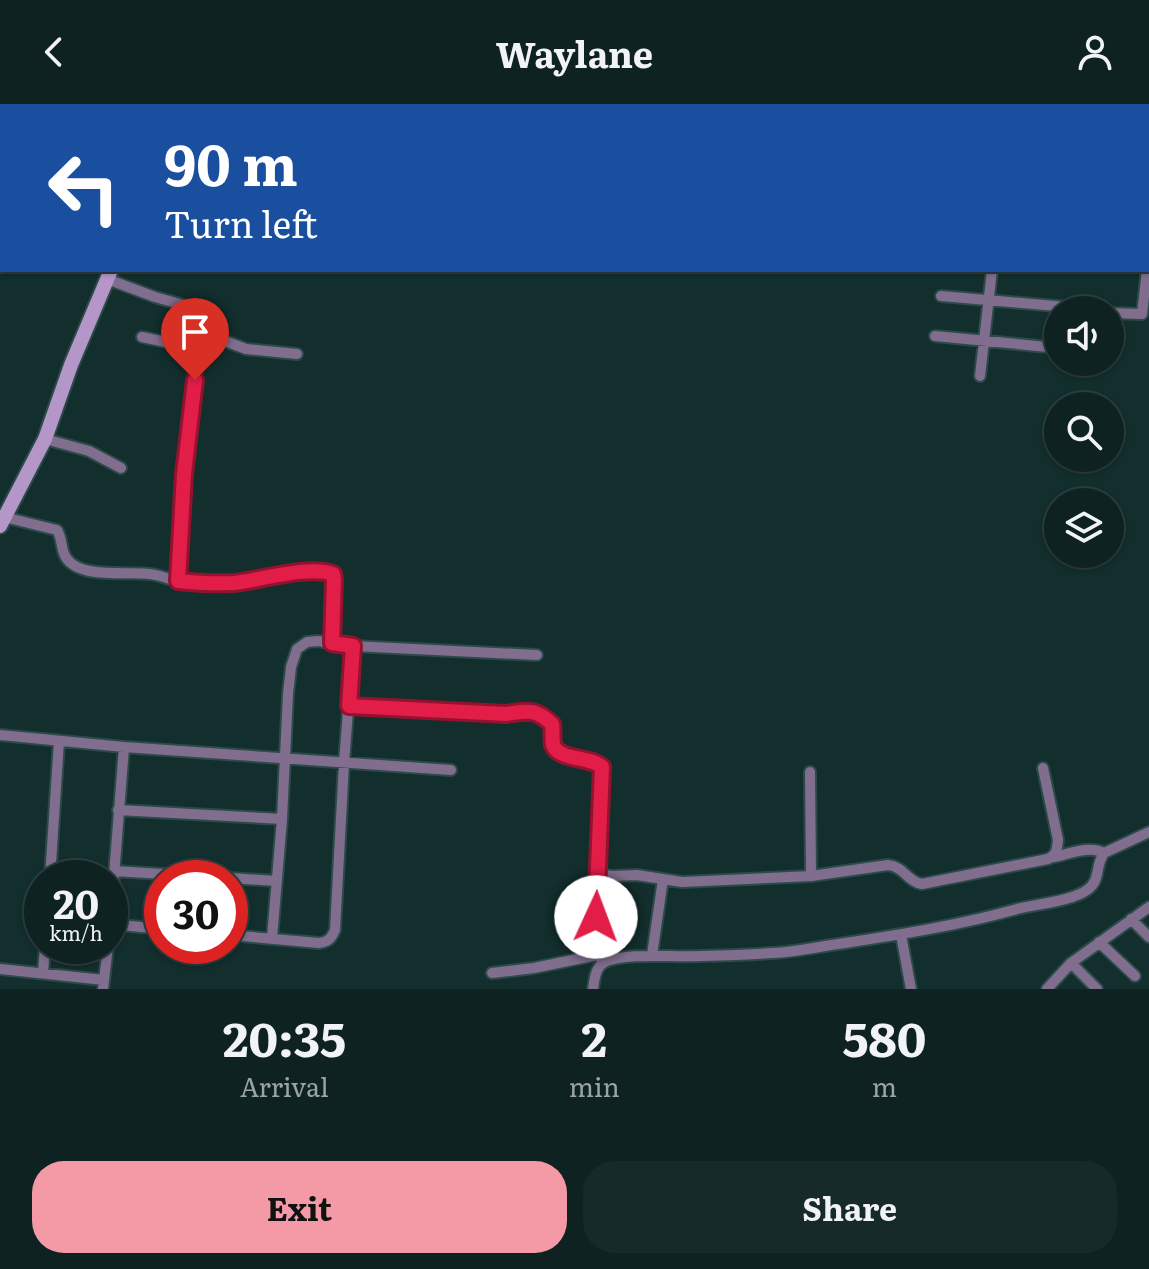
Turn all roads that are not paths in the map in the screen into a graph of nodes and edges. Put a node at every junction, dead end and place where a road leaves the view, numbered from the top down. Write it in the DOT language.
graph roads {
  1 [pos="992,272"];
  2 [pos="1148,272"];
  3 [pos="109,275"];
  4 [pos="941,296"];
  5 [pos="988,300"];
  6 [pos="1044,305"];
  7 [pos="1124,313"];
  8 [pos="201,332"];
  9 [pos="935,336"];
  10 [pos="142,337"];
  11 [pos="983,342"];
  12 [pos="1044,347"];
  13 [pos="199,349"];
  14 [pos="297,354"];
  15 [pos="980,376"];
  16 [pos="45,439"];
  17 [pos="121,468"];
  18 [pos="2,522"];
  19 [pos="178,581"];
  20 [pos="332,643"];
  21 [pos="353,646"];
  22 [pos="537,655"];
  23 [pos="349,706"];
  24 [pos="0,735"];
  25 [pos="59,741"];
  26 [pos="124,747"];
  27 [pos="284,757"];
  28 [pos="344,763"];
  29 [pos="1043,768"];
  30 [pos="451,770"];
  31 [pos="810,772"];
  32 [pos="118,810"];
  33 [pos="282,819"];
  34 [pos="1149,832"];
  35 [pos="1104,853"];
  36 [pos="1054,857"];
  37 [pos="51,860"];
  38 [pos="115,860"];
  39 [pos="597,874"];
  40 [pos="811,876"];
  41 [pos="248,879"];
  42 [pos="663,879"];
  43 [pos="277,881"];
  44 [pos="1149,907"];
  45 [pos="1131,919"];
  46 [pos="901,935"];
  47 [pos="248,936"];
  48 [pos="1149,937"];
  49 [pos="272,938"];
  50 [pos="1099,942"];
  51 [pos="652,955"];
  52 [pos="601,958"];
  53 [pos="1071,963"];
  54 [pos="44,964"];
  55 [pos="106,964"];
  56 [pos="0,969"];
  57 [pos="43,973"];
  58 [pos="492,973"];
  59 [pos="1135,976"];
  60 [pos="103,984"];
  61 [pos="593,989"];
  62 [pos="911,989"];
  63 [pos="1047,989"];
  64 [pos="1097,989"];
  1 -- 5 [label="street"];
  2 -- 7 [label="street"];
  3 -- 8 [label="street"];
  3 -- 16 [label="street"];
  4 -- 5 [label="street"];
  5 -- 6 [label="street"];
  5 -- 11 [label="street"];
  8 -- 13 [label="street"];
  8 -- 14 [label="street"];
  9 -- 11 [label="street"];
  10 -- 13 [label="street"];
  11 -- 12 [label="street"];
  11 -- 15 [label="street"];
  13 -- 19 [label="street"];
  16 -- 17 [label="street"];
  16 -- 18 [label="street"];
  18 -- 19 [label="street"];
  19 -- 20 [label="street"];
  20 -- 21 [label="street"];
  20 -- 27 [label="street"];
  21 -- 22 [label="street"];
  21 -- 23 [label="street"];
  23 -- 28 [label="street"];
  23 -- 39 [label="street"];
  24 -- 25 [label="street"];
  25 -- 26 [label="street"];
  25 -- 37 [label="street"];
  26 -- 27 [label="street"];
  26 -- 32 [label="street"];
  27 -- 28 [label="street"];
  27 -- 33 [label="street"];
  28 -- 30 [label="street"];
  28 -- 49 [label="street"];
  29 -- 36 [label="street"];
  31 -- 40 [label="street"];
  32 -- 33 [label="street"];
  32 -- 38 [label="street"];
  33 -- 43 [label="street"];
  34 -- 35 [label="street"];
  35 -- 36 [label="street"];
  35 -- 46 [label="street"];
  36 -- 40 [label="street"];
  39 -- 42 [label="street"];
  39 -- 52 [label="street"];
  40 -- 42 [label="street"];
  41 -- 43 [label="street"];
  42 -- 51 [label="street"];
  43 -- 49 [label="street"];
  44 -- 45 [label="street"];
  45 -- 48 [label="street"];
  45 -- 50 [label="street"];
  46 -- 51 [label="street"];
  46 -- 62 [label="street"];
  47 -- 49 [label="street"];
  50 -- 53 [label="street"];
  50 -- 59 [label="street"];
  51 -- 52 [label="street"];
  52 -- 58 [label="street"];
  52 -- 61 [label="street"];
  53 -- 63 [label="street"];
  53 -- 64 [label="street"];
  54 -- 57 [label="street"];
  55 -- 60 [label="street"];
  56 -- 57 [label="street"];
  57 -- 60 [label="street"];
}
